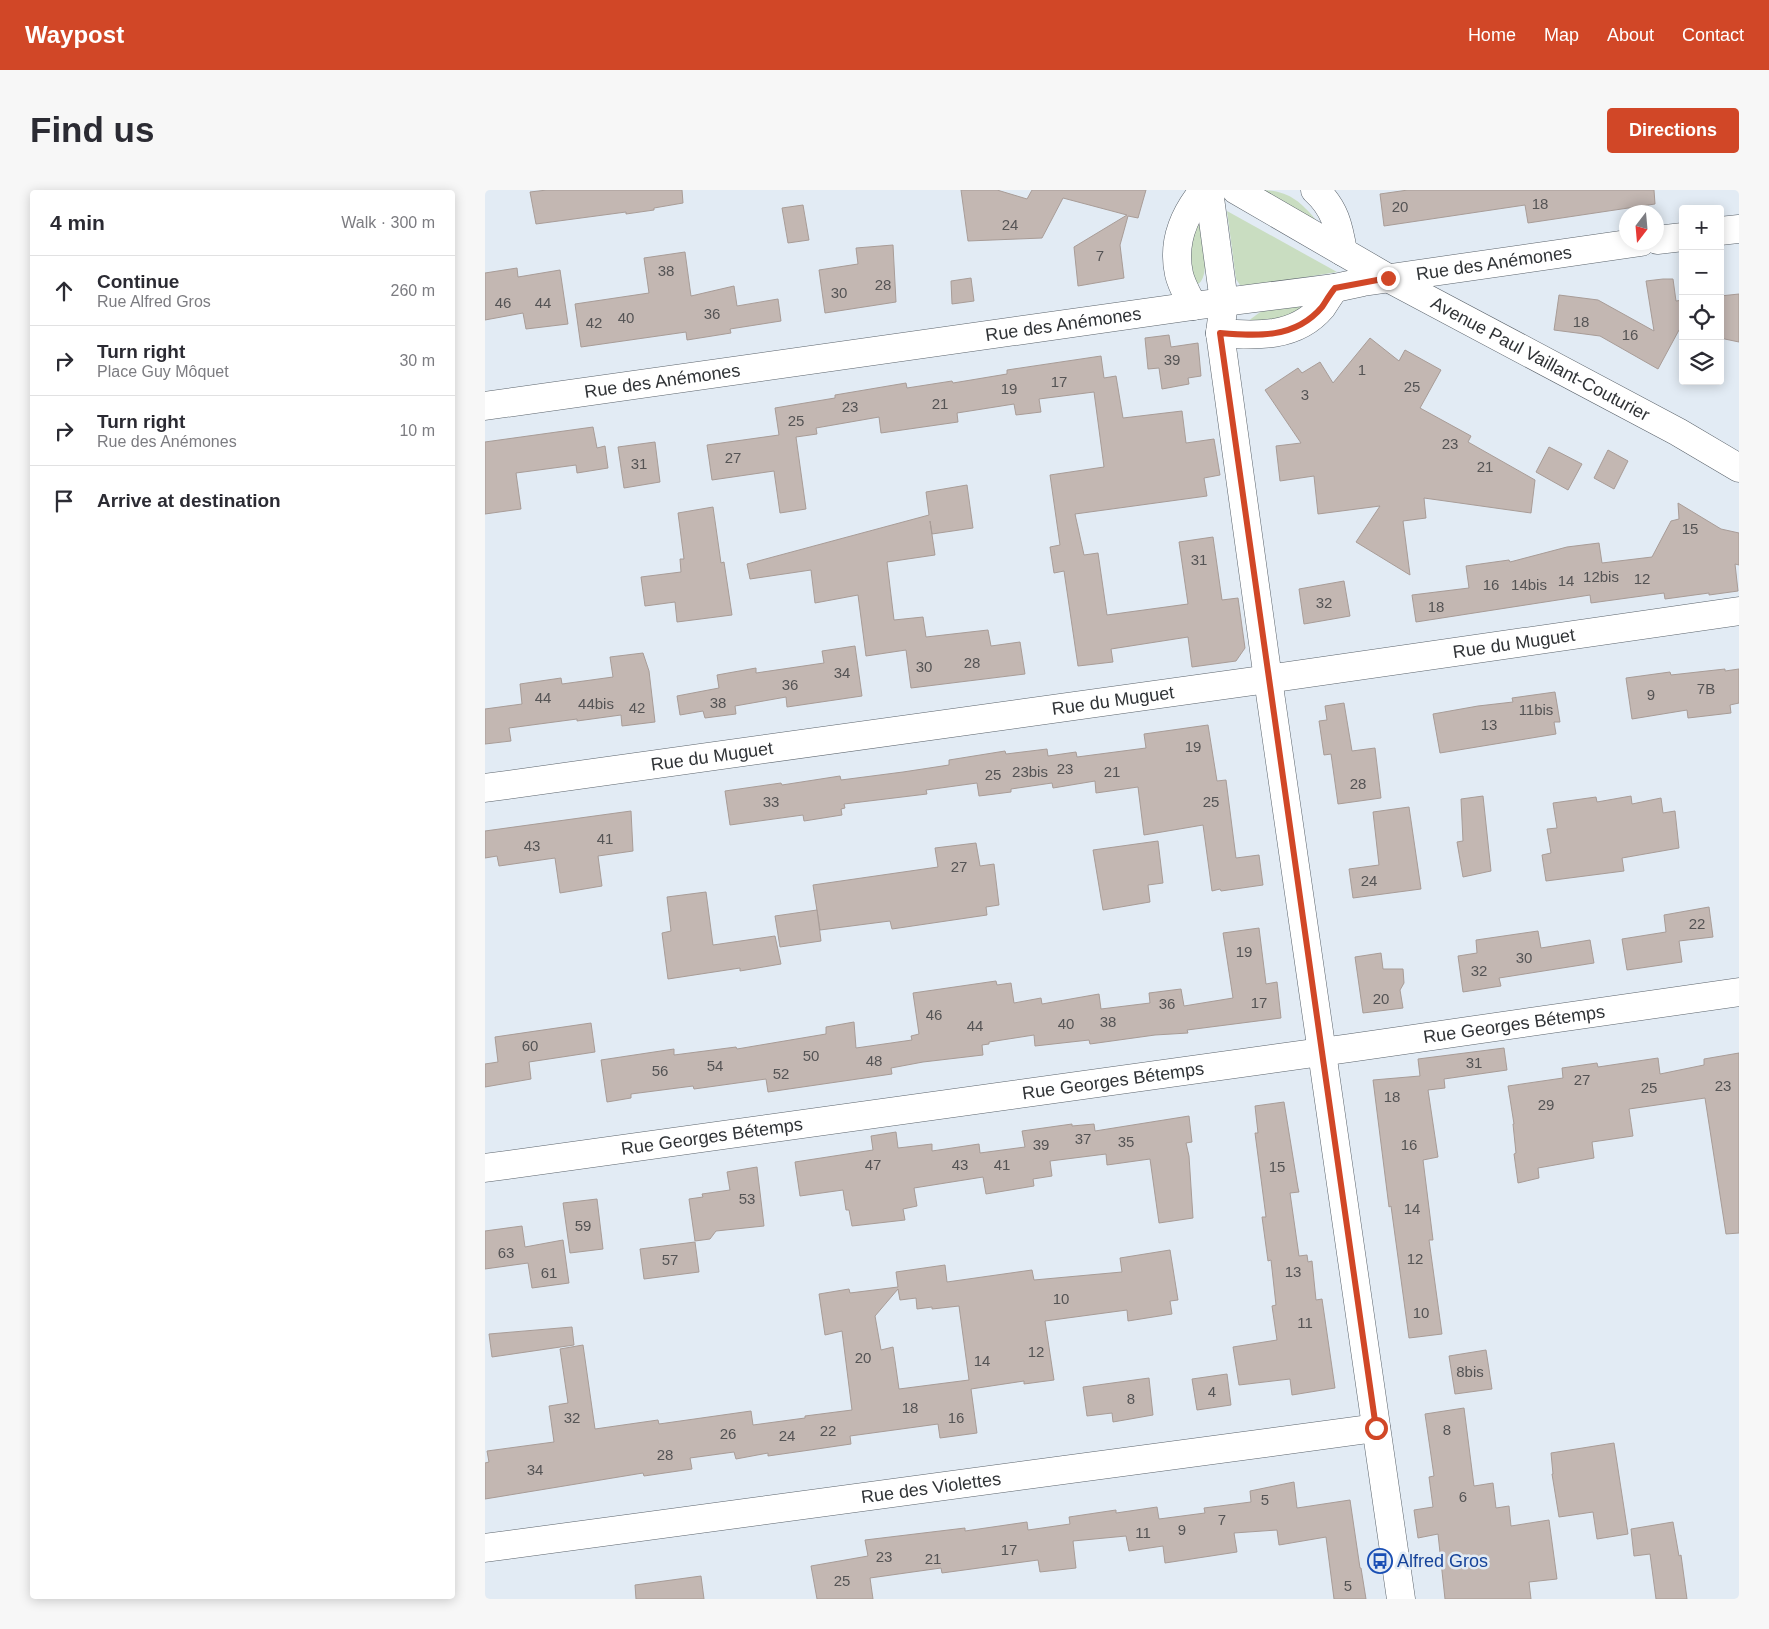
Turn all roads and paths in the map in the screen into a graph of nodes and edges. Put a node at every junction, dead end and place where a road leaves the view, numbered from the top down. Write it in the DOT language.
graph roads {
  1 [pos="1204,190"];
  2 [pos="1212,190"];
  3 [pos="1236,190"];
  4 [pos="1315,190"];
  5 [pos="1739,229"];
  6 [pos="1724,231"];
  7 [pos="1679,237"];
  8 [pos="1664,239"];
  9 [pos="1619,245"];
  10 [pos="1343,252"];
  11 [pos="1388,278"];
  12 [pos="1335,288"];
  13 [pos="1224,302"];
  14 [pos="1193,306"];
  15 [pos="1220,333"];
  16 [pos="485,406"];
  17 [pos="1739,468"];
  18 [pos="1739,611"];
  19 [pos="1268,679"];
  20 [pos="485,788"];
  21 [pos="1739,992"];
  22 [pos="1323,1052"];
  23 [pos="485,1168"];
  24 [pos="1376,1428"];
  25 [pos="485,1548"];
  26 [pos="1401,1599"];
  1 -- 14 [label="street"];
  2 -- 13 [label="street"];
  3 -- 10 [label="street, Avenue Paul Vaillant-Couturier"];
  4 -- 10 [label="street"];
  5 -- 6 [label="street"];
  7 -- 8 [label="street"];
  9 -- 11 [label="street, Rue des Anémones"];
  10 -- 11 [label="street, Avenue Paul Vaillant-Couturier"];
  11 -- 12 [label="street, Rue des Anémones"];
  11 -- 17 [label="street, Avenue Paul Vaillant-Couturier"];
  12 -- 13 [label="street, Rue des Anémones"];
  12 -- 15 [label="street"];
  13 -- 14 [label="street, Rue des Anémones"];
  13 -- 15 [label="street"];
  14 -- 16 [label="street, Rue des Anémones"];
  15 -- 19 [label="street"];
  18 -- 19 [label="street, Rue du Muguet"];
  19 -- 20 [label="street, Rue du Muguet"];
  19 -- 22 [label="street"];
  21 -- 22 [label="street, Rue Georges Bétemps"];
  22 -- 23 [label="street, Rue Georges Bétemps"];
  22 -- 24 [label="street"];
  24 -- 25 [label="street, Rue des Violettes"];
  24 -- 26 [label="street"];
}
